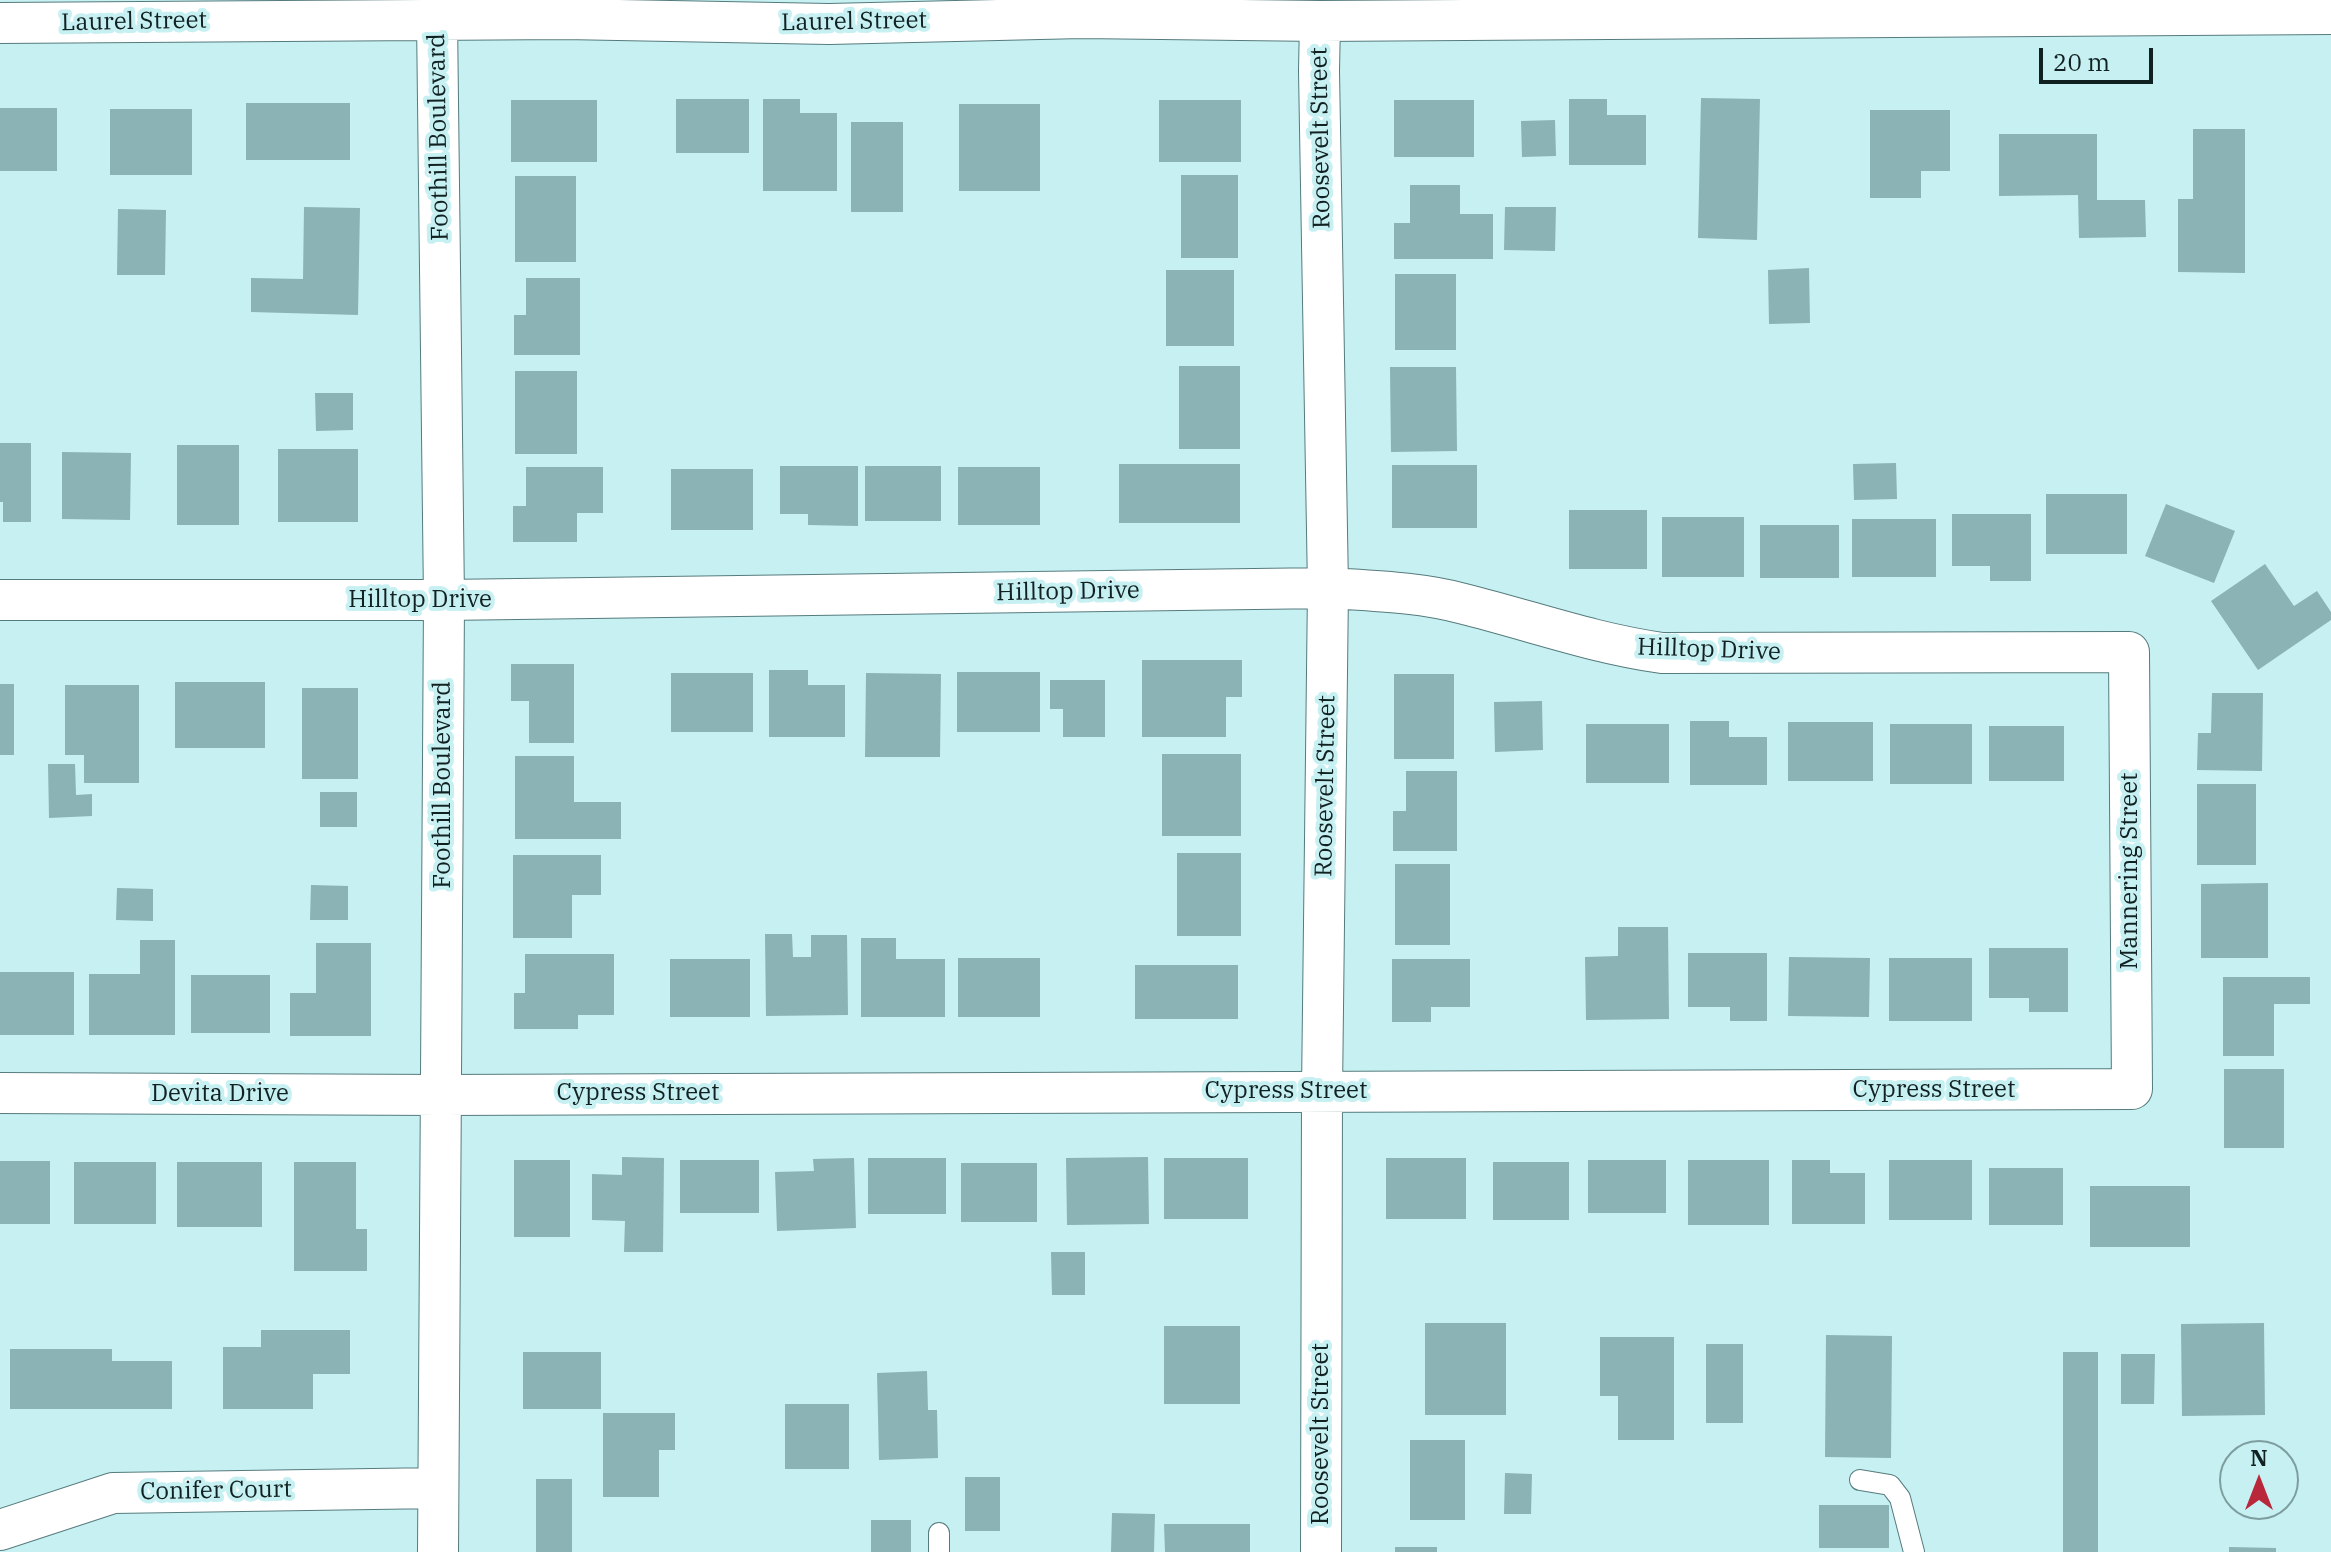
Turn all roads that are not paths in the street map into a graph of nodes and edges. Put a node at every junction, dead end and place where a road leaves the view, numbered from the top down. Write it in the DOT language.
graph roads {
  1 [pos="1082,9"];
  2 [pos="1772,9"];
  3 [pos="564,10"];
  4 [pos="1268,10"];
  5 [pos="2331,14"];
  6 [pos="437,19"];
  7 [pos="1320,21"];
  8 [pos="0,23"];
  9 [pos="1328,588"];
  10 [pos="0,600"];
  11 [pos="444,600"];
  12 [pos="2129,652"];
  13 [pos="2132,1089"];
  14 [pos="1322,1091"];
  15 [pos="0,1093"];
  16 [pos="441,1095"];
  17 [pos="1860,1480"];
  18 [pos="438,1488"];
  19 [pos="0,1530"];
  20 [pos="438,1552"];
  21 [pos="1321,1552"];
  22 [pos="1914,1552"];
  1 -- 3 [label="street, Laurel Street"];
  1 -- 4 [label="street, Laurel Street"];
  2 -- 5 [label="street, Laurel Street"];
  2 -- 7 [label="street, Laurel Street"];
  3 -- 6 [label="street, Laurel Street"];
  4 -- 7 [label="street, Laurel Street"];
  6 -- 8 [label="street, Laurel Street"];
  6 -- 11 [label="street, Foothill Boulevard"];
  7 -- 9 [label="street, Roosevelt Street"];
  9 -- 11 [label="street, Hilltop Drive"];
  9 -- 12 [label="street, Hilltop Drive"];
  9 -- 14 [label="street, Roosevelt Street"];
  10 -- 11 [label="street, Hilltop Drive"];
  11 -- 16 [label="street, Foothill Boulevard"];
  12 -- 13 [label="street, Mannering Street"];
  13 -- 14 [label="street, Cypress Street"];
  14 -- 16 [label="street, Cypress Street"];
  14 -- 21 [label="street, Roosevelt Street"];
  15 -- 16 [label="street, Devita Drive"];
  16 -- 18 [label="street, Foothill Boulevard"];
  17 -- 22 [label="lane"];
  18 -- 19 [label="street, Conifer Court"];
  18 -- 20 [label="street, Foothill Boulevard"];
}
